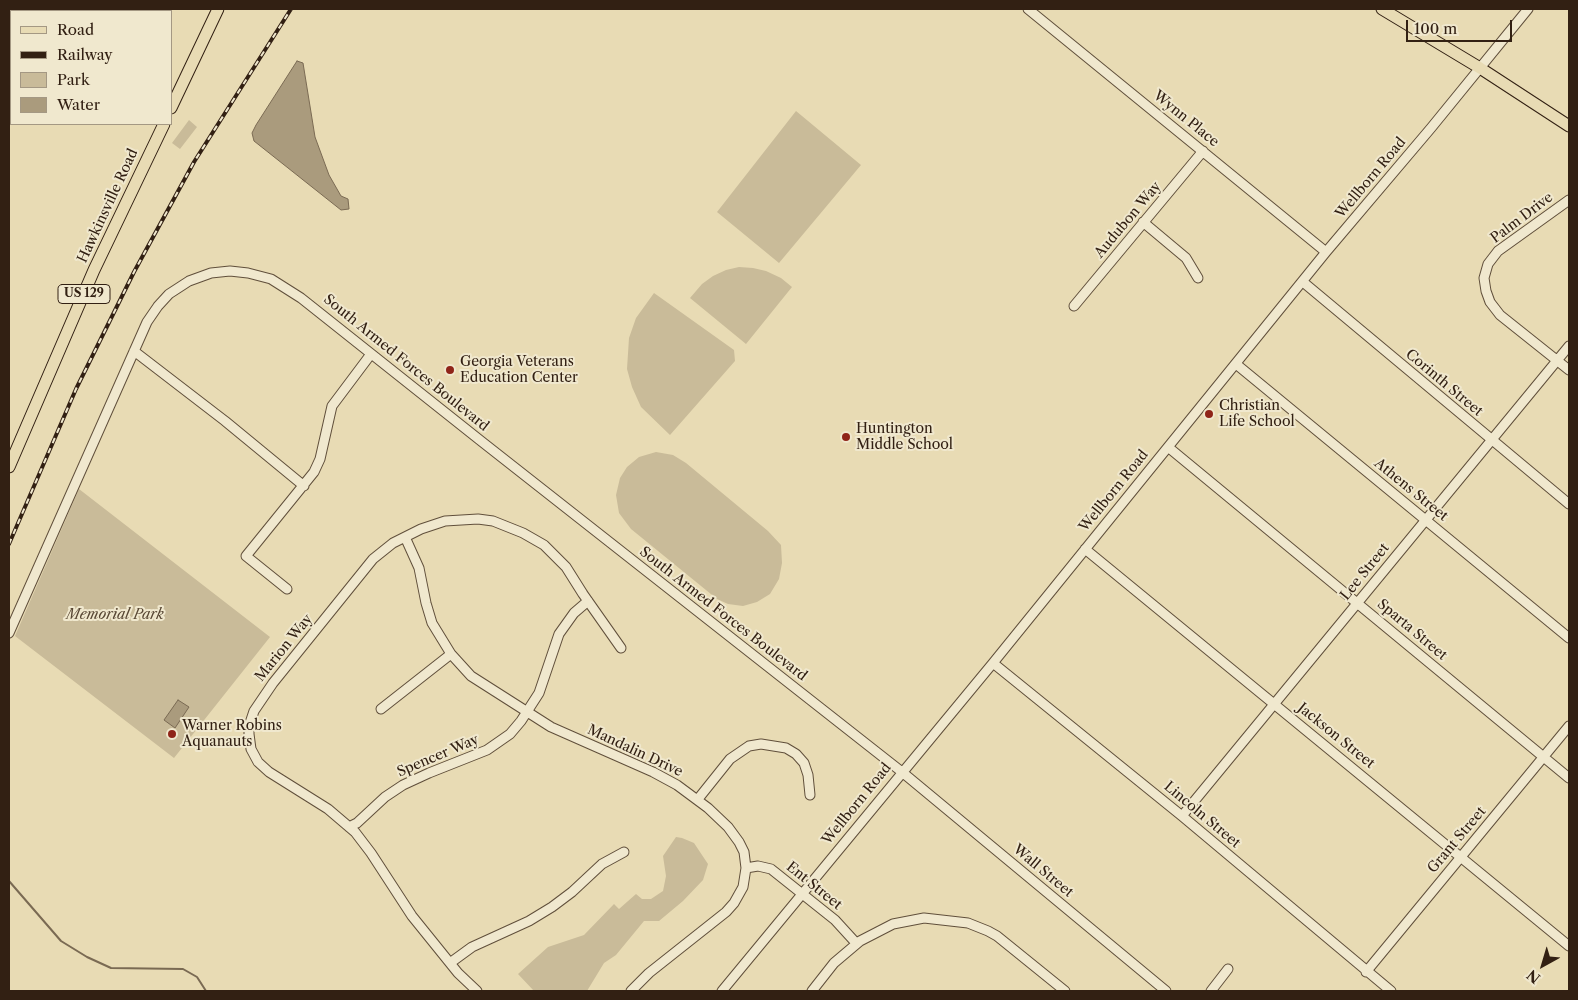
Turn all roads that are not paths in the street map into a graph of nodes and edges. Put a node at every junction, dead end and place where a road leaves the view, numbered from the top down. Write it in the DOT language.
graph roads {
  1 [pos="218,9"];
  2 [pos="1028,9"];
  3 [pos="1382,9"];
  4 [pos="1528,9"];
  5 [pos="1480,68"];
  6 [pos="172,106"];
  7 [pos="164,125"];
  8 [pos="1569,126"];
  9 [pos="1203,151"];
  10 [pos="1569,200"];
  11 [pos="1143,222"];
  12 [pos="1326,252"];
  13 [pos="1198,278"];
  14 [pos="1303,282"];
  15 [pos="1074,306"];
  16 [pos="1569,346"];
  17 [pos="134,351"];
  18 [pos="371,354"];
  19 [pos="1558,360"];
  20 [pos="1236,364"];
  21 [pos="1569,370"];
  22 [pos="1492,440"];
  23 [pos="1168,447"];
  24 [pos="9,467"];
  25 [pos="304,486"];
  26 [pos="1569,504"];
  27 [pos="1426,520"];
  28 [pos="405,537"];
  29 [pos="1085,549"];
  30 [pos="287,589"];
  31 [pos="588,601"];
  32 [pos="1358,603"];
  33 [pos="9,633"];
  34 [pos="1569,638"];
  35 [pos="621,648"];
  36 [pos="451,654"];
  37 [pos="993,663"];
  38 [pos="1275,704"];
  39 [pos="381,709"];
  40 [pos="527,712"];
  41 [pos="1569,726"];
  42 [pos="1544,756"];
  43 [pos="902,772"];
  44 [pos="1569,778"];
  45 [pos="810,795"];
  46 [pos="698,799"];
  47 [pos="1182,816"];
  48 [pos="349,827"];
  49 [pos="624,852"];
  50 [pos="1462,856"];
  51 [pos="746,868"];
  52 [pos="802,894"];
  53 [pos="856,943"];
  54 [pos="1569,946"];
  55 [pos="450,963"];
  56 [pos="1228,969"];
  57 [pos="1366,972"];
  58 [pos="477,991"];
  59 [pos="631,991"];
  60 [pos="722,991"];
  61 [pos="813,991"];
  62 [pos="1065,991"];
  63 [pos="1166,991"];
  64 [pos="1210,991"];
  65 [pos="1390,991"];
  1 -- 6 [label="main road"];
  2 -- 9 [label="street, Wynn Place"];
  3 -- 5 [label="main road"];
  4 -- 5 [label="street, Wellborn Road"];
  5 -- 8 [label="main road"];
  5 -- 12 [label="street, Wellborn Road"];
  7 -- 24 [label="main road, Hawkinsville Road / US 129"];
  9 -- 11 [label="street, Audubon Way"];
  9 -- 12 [label="street, Wynn Place"];
  10 -- 19 [label="street, Palm Drive"];
  11 -- 13 [label="street"];
  11 -- 15 [label="street, Audubon Way"];
  12 -- 14 [label="street, Wellborn Road"];
  14 -- 20 [label="street, Wellborn Road"];
  14 -- 22 [label="street, Corinth Street"];
  16 -- 19 [label="street, Lee Street"];
  17 -- 18 [label="street, South Armed Forces Boulevard"];
  17 -- 25 [label="street"];
  17 -- 33 [label="street, South Armed Forces Boulevard"];
  18 -- 25 [label="street"];
  18 -- 43 [label="street, South Armed Forces Boulevard"];
  19 -- 21 [label="street, Palm Drive"];
  19 -- 22 [label="street, Lee Street"];
  20 -- 23 [label="street, Wellborn Road"];
  20 -- 27 [label="street, Athens Street"];
  22 -- 26 [label="street, Corinth Street"];
  22 -- 27 [label="street, Lee Street"];
  23 -- 29 [label="street, Wellborn Road"];
  23 -- 32 [label="street, Sparta Street"];
  25 -- 30 [label="street"];
  27 -- 32 [label="street, Lee Street"];
  27 -- 34 [label="street, Athens Street"];
  28 -- 31 [label="street, Marion Way"];
  28 -- 36 [label="street, Mandalin Drive"];
  28 -- 48 [label="street, Marion Way"];
  29 -- 37 [label="street, Wellborn Road"];
  29 -- 38 [label="street, Jackson Street"];
  31 -- 35 [label="street, Marion Way"];
  31 -- 40 [label="street, Spencer Way"];
  32 -- 38 [label="street, Lee Street"];
  32 -- 42 [label="street, Sparta Street"];
  36 -- 39 [label="street"];
  36 -- 40 [label="street, Mandalin Drive"];
  37 -- 43 [label="street, Wellborn Road"];
  37 -- 47 [label="street, Lincoln Street"];
  38 -- 47 [label="street, Lee Street"];
  38 -- 50 [label="street, Jackson Street"];
  40 -- 46 [label="street, Mandalin Drive"];
  40 -- 48 [label="street, Spencer Way"];
  41 -- 42 [label="street, Grant Street"];
  42 -- 44 [label="street, Sparta Street"];
  42 -- 50 [label="street, Grant Street"];
  43 -- 52 [label="street, Wellborn Road"];
  43 -- 63 [label="street, Wall Street"];
  45 -- 46 [label="street"];
  46 -- 51 [label="street, Mandalin Drive"];
  47 -- 57 [label="street, Lincoln Street"];
  48 -- 55 [label="street, Marion Way"];
  49 -- 55 [label="street"];
  50 -- 54 [label="street, Jackson Street"];
  50 -- 57 [label="street, Grant Street"];
  51 -- 52 [label="street, Ent Street"];
  51 -- 59 [label="street, Mandalin Drive"];
  52 -- 53 [label="street, Ent Street"];
  52 -- 60 [label="street, Wellborn Road"];
  53 -- 61 [label="street"];
  53 -- 62 [label="street"];
  55 -- 58 [label="street, Marion Way"];
  56 -- 64 [label="street"];
  57 -- 65 [label="street, Lincoln Street"];
}
